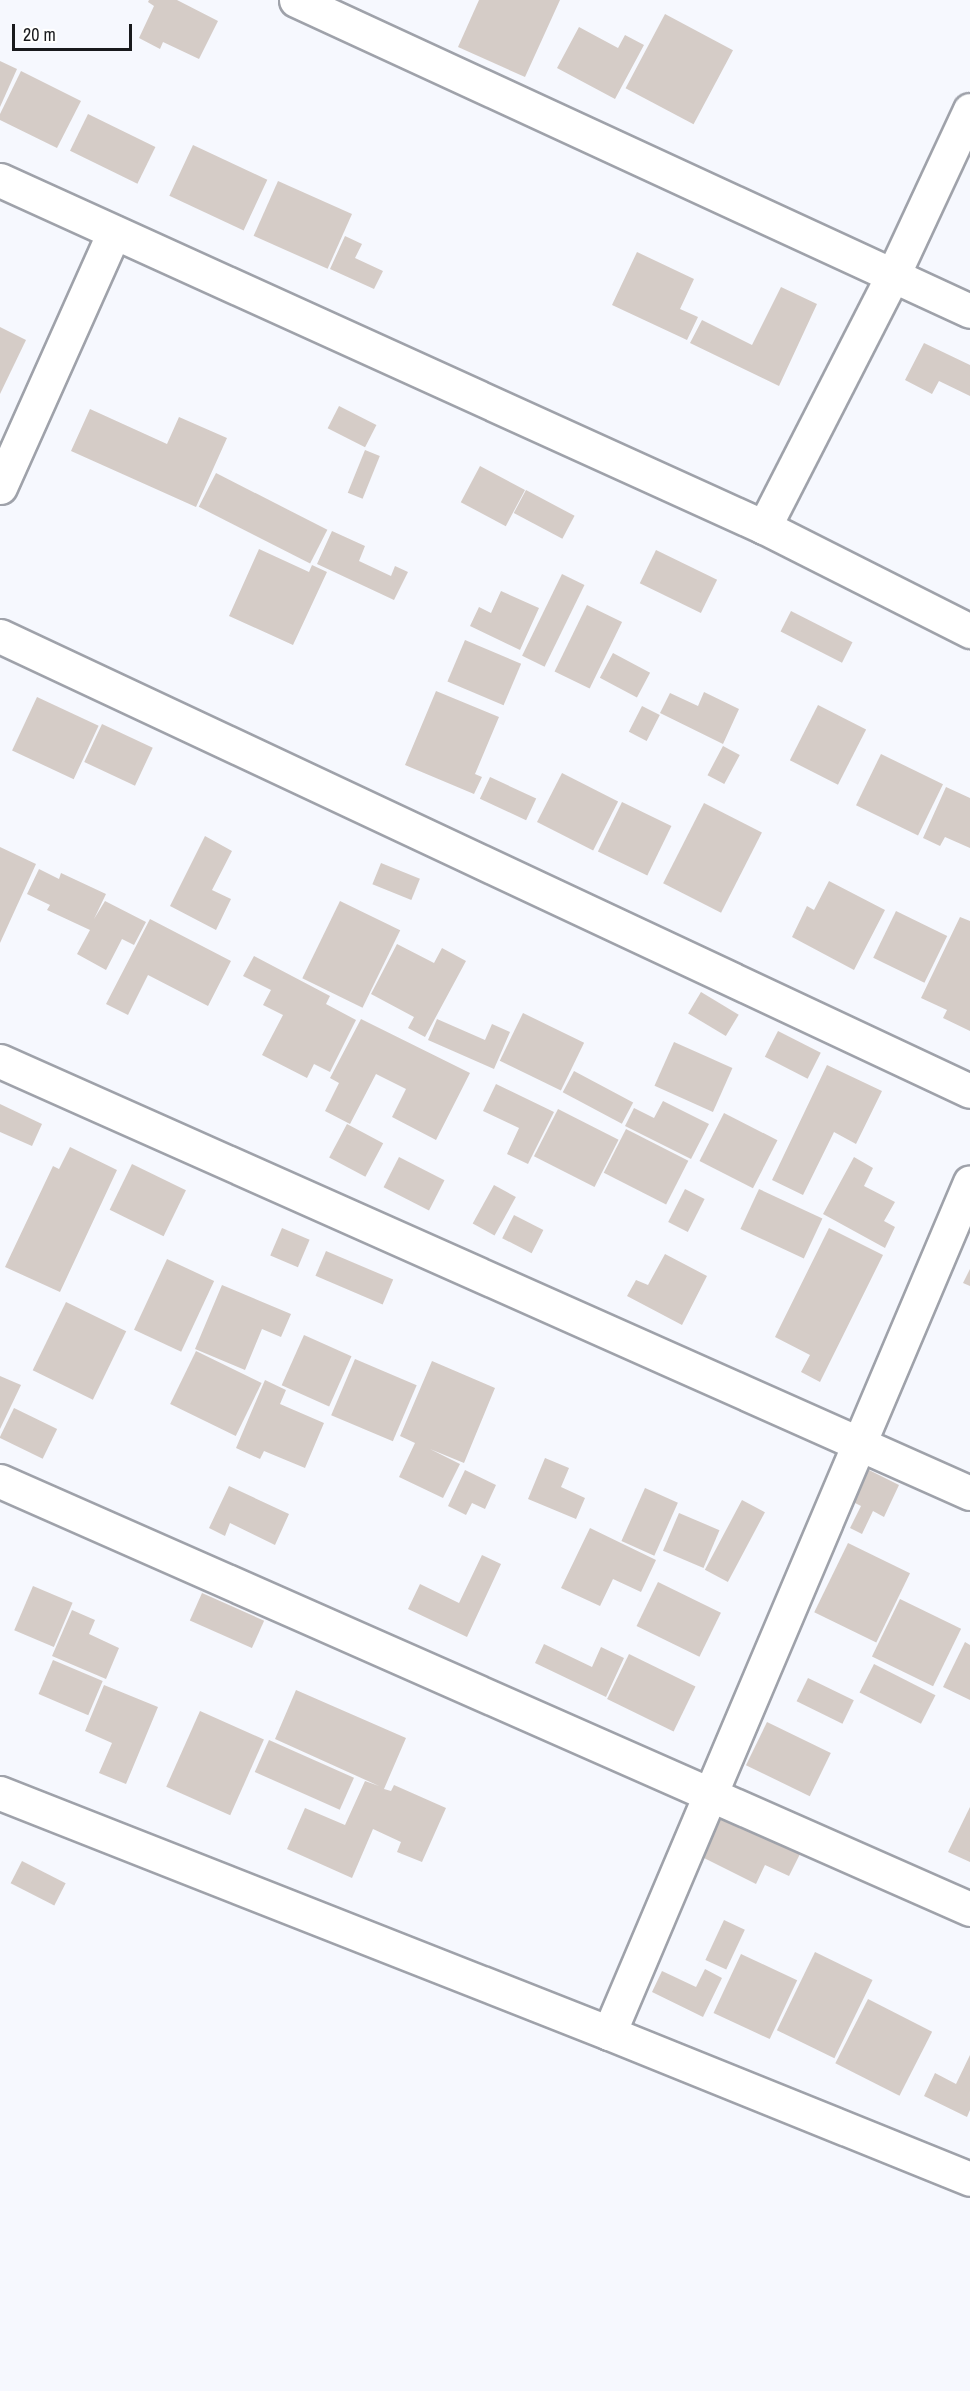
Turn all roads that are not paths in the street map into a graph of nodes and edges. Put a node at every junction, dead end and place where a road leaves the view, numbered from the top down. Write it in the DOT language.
graph roads {
  1 [pos="296,0"];
  2 [pos="970,110"];
  3 [pos="0,180"];
  4 [pos="114,232"];
  5 [pos="893,275"];
  6 [pos="970,311"];
  7 [pos="0,487"];
  8 [pos="764,527"];
  9 [pos="970,631"];
  10 [pos="0,636"];
  11 [pos="0,1061"];
  12 [pos="970,1091"];
  13 [pos="970,1182"];
  14 [pos="858,1443"];
  15 [pos="0,1481"];
  16 [pos="970,1493"];
  17 [pos="0,1793"];
  18 [pos="710,1795"];
  19 [pos="970,1909"];
  20 [pos="609,2032"];
  21 [pos="970,2180"];
  1 -- 5 [label="street"];
  2 -- 5 [label="street"];
  3 -- 4 [label="street"];
  4 -- 7 [label="street"];
  4 -- 8 [label="street"];
  5 -- 6 [label="street"];
  5 -- 8 [label="street"];
  8 -- 9 [label="street"];
  10 -- 12 [label="street"];
  11 -- 14 [label="street"];
  13 -- 14 [label="street"];
  14 -- 16 [label="street"];
  14 -- 18 [label="street"];
  15 -- 18 [label="street"];
  17 -- 20 [label="street"];
  18 -- 19 [label="street"];
  18 -- 20 [label="street"];
  20 -- 21 [label="street"];
}
